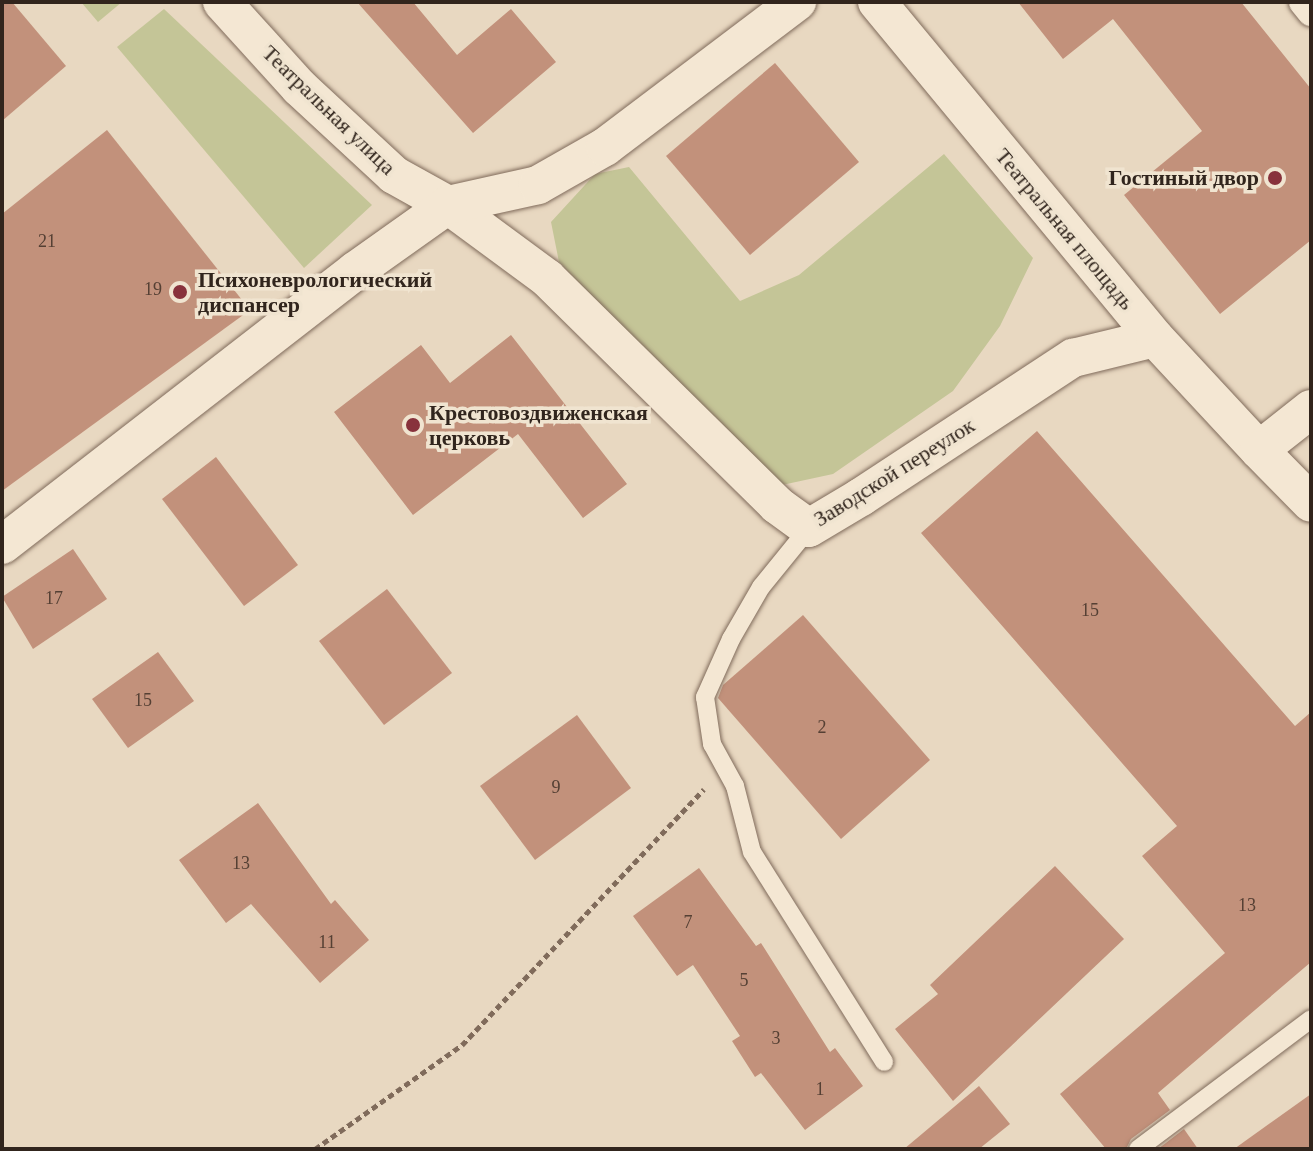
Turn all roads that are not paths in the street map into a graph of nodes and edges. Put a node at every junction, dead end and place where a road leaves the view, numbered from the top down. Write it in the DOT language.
graph roads {
  1 [pos="222,2"];
  2 [pos="797,2"];
  3 [pos="877,2"];
  4 [pos="1303,2"];
  5 [pos="1311,12"];
  6 [pos="448,205"];
  7 [pos="1155,338"];
  8 [pos="1311,409"];
  9 [pos="1259,450"];
  10 [pos="1311,503"];
  11 [pos="809,528"];
  12 [pos="2,545"];
  13 [pos="1311,1019"];
  14 [pos="884,1062"];
  15 [pos="1138,1149"];
  1 -- 6 [label="street, Театральная улица"];
  2 -- 6 [label="street"];
  3 -- 7 [label="street, Театральная площадь"];
  4 -- 5 [label="street"];
  6 -- 11 [label="street, Заводской переулок"];
  6 -- 12 [label="street"];
  7 -- 9 [label="street, Театральная площадь"];
  7 -- 11 [label="street, Заводской переулок"];
  8 -- 9 [label="street"];
  9 -- 10 [label="street, Театральная площадь"];
  11 -- 14 [label="lane"];
  13 -- 15 [label="lane"];
}
